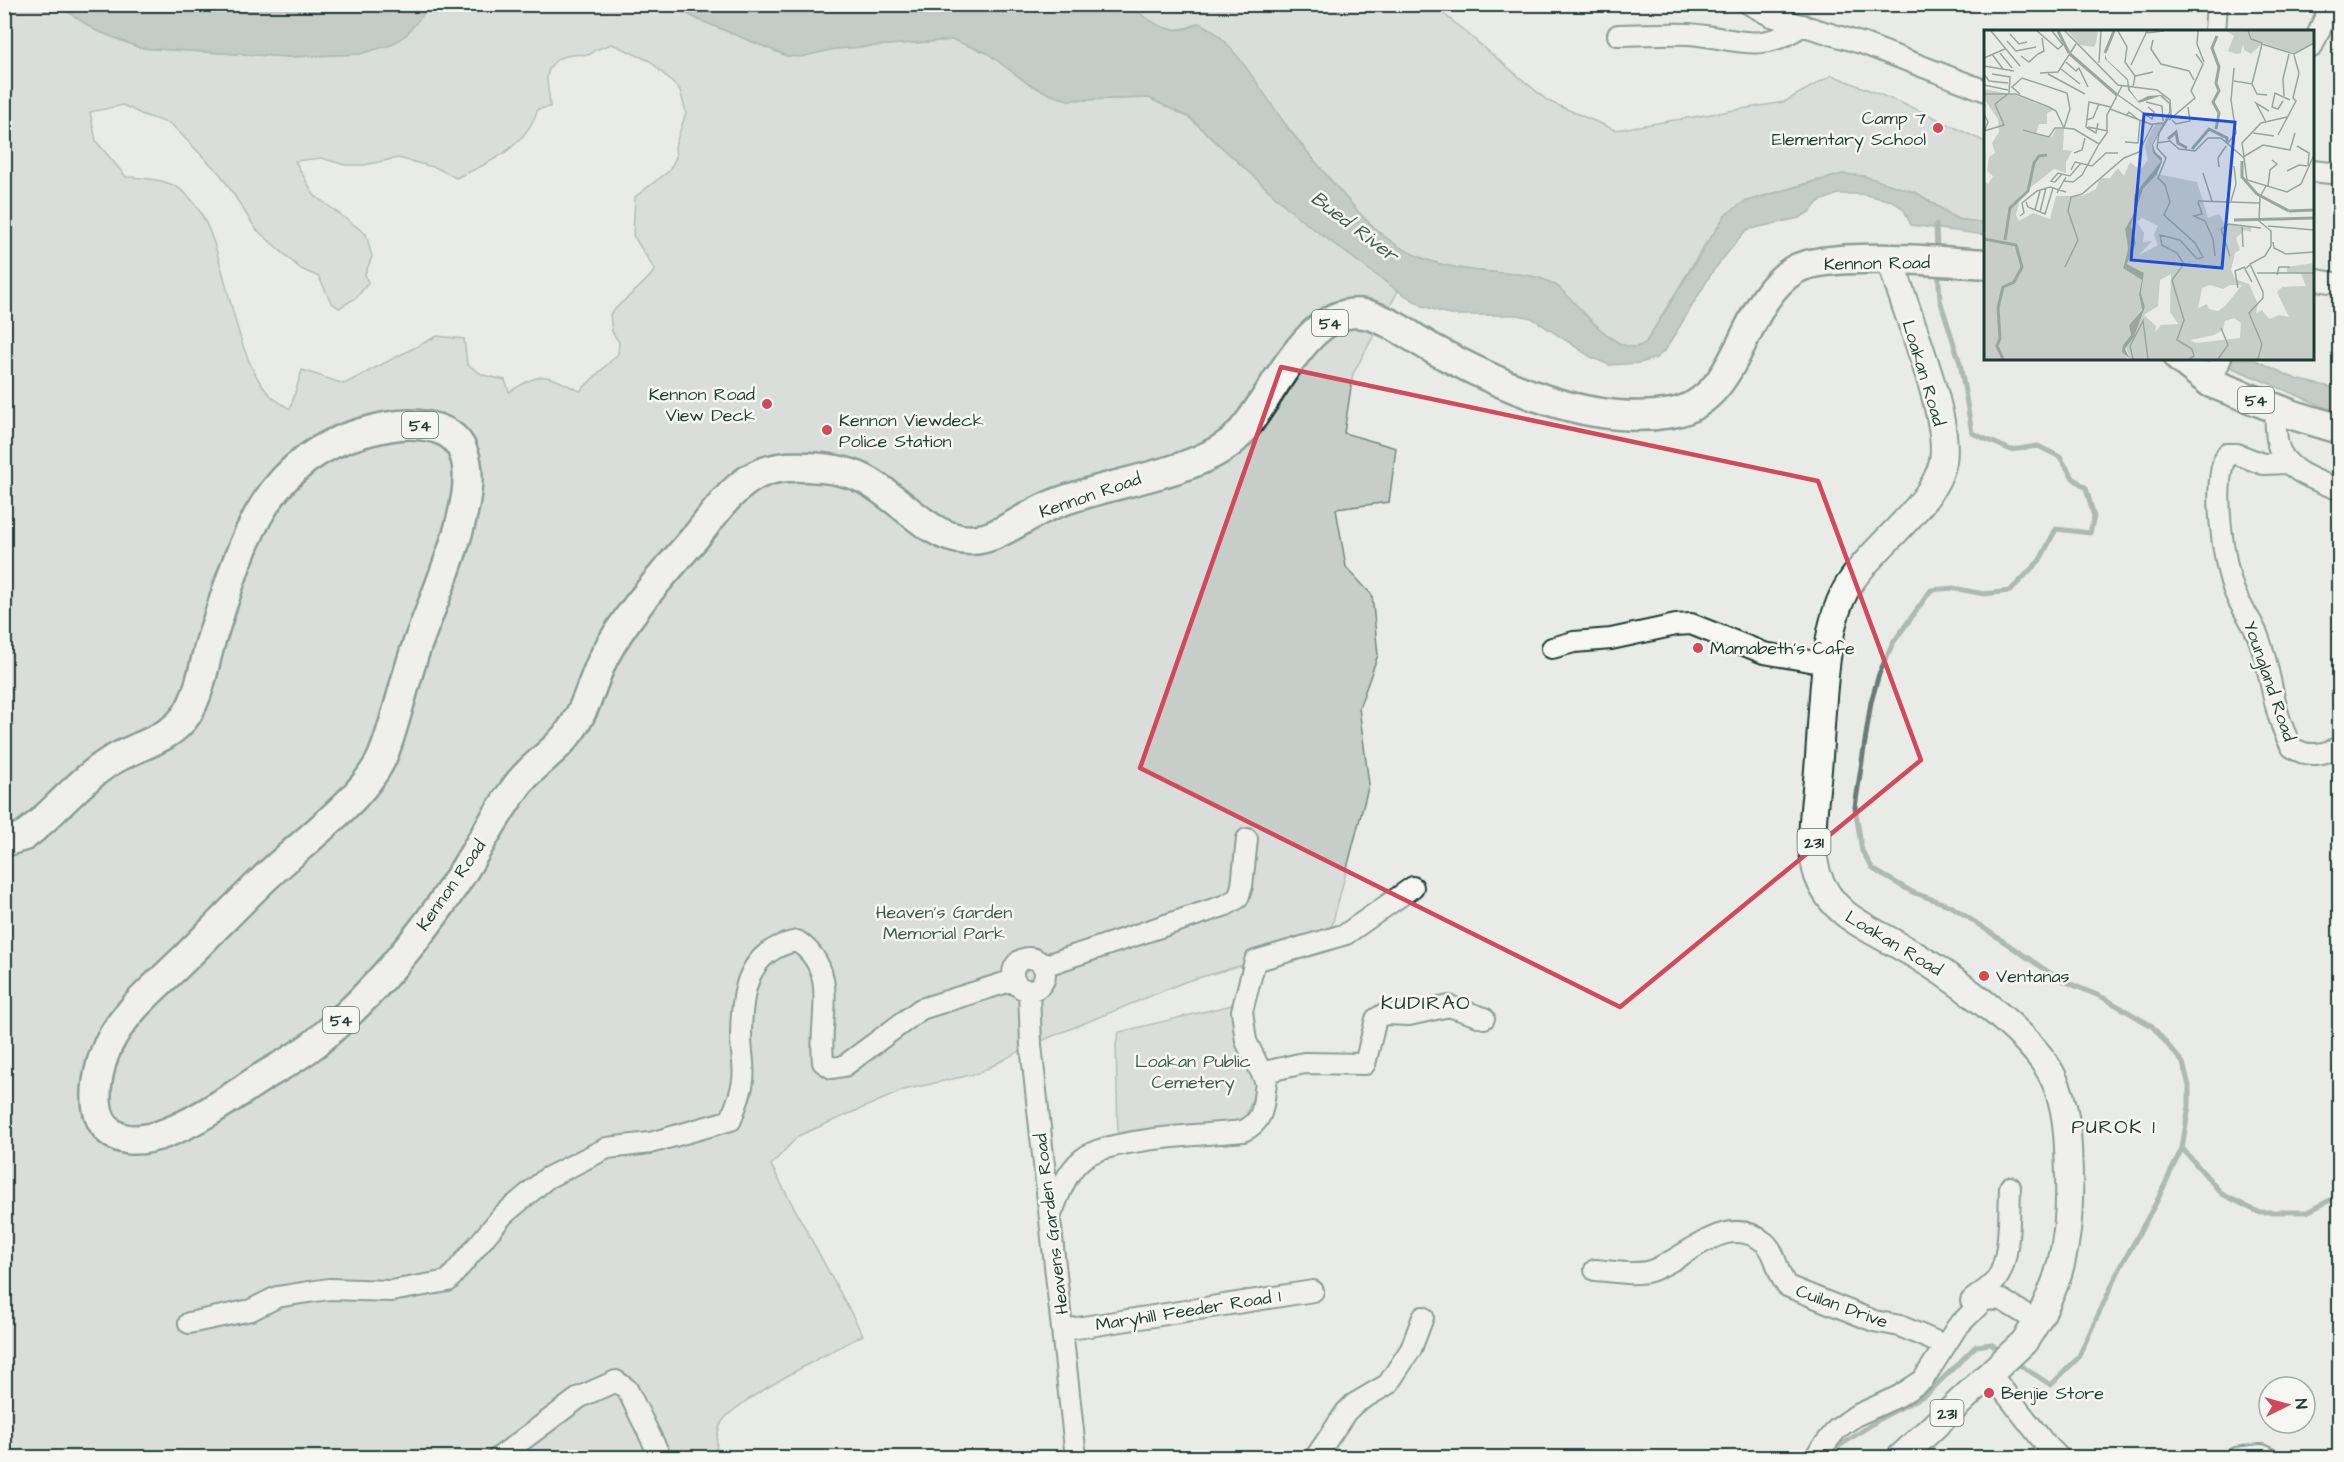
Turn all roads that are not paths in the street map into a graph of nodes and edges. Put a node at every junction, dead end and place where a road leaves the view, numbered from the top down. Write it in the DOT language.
graph roads {
  1 [pos="1749,4"];
  2 [pos="2217,4"];
  3 [pos="2331,4"];
  4 [pos="1803,25"];
  5 [pos="2215,30"];
  6 [pos="1618,35"];
  7 [pos="2314,45"];
  8 [pos="1984,91"];
  9 [pos="2314,171"];
  10 [pos="2340,174"];
  11 [pos="1891,260"];
  12 [pos="1974,263"];
  13 [pos="2314,279"];
  14 [pos="2340,284"];
  15 [pos="2185,360"];
  16 [pos="2216,370"];
  17 [pos="2275,407"];
  18 [pos="2340,429"];
  19 [pos="2288,463"];
  20 [pos="2340,490"];
  21 [pos="1552,648"];
  22 [pos="1827,664"];
  23 [pos="2340,746"];
  24 [pos="1247,839"];
  25 [pos="4,842"];
  26 [pos="1413,887"];
  27 [pos="1042,966"];
  28 [pos="1022,985"];
  29 [pos="1484,1018"];
  30 [pos="1265,1080"];
  31 [pos="2010,1187"];
  32 [pos="1050,1217"];
  33 [pos="1595,1270"];
  34 [pos="1313,1291"];
  35 [pos="1423,1317"];
  36 [pos="189,1323"];
  37 [pos="1957,1328"];
  38 [pos="1064,1330"];
  39 [pos="2031,1332"];
  40 [pos="1944,1345"];
  41 [pos="1991,1370"];
  42 [pos="498,1458"];
  43 [pos="661,1458"];
  44 [pos="1076,1458"];
  45 [pos="1315,1458"];
  46 [pos="1814,1458"];
  47 [pos="1900,1458"];
  48 [pos="2060,1458"];
  49 [pos="2236,1458"];
  50 [pos="2268,1458"];
  1 -- 4 [label="street"];
  2 -- 5 [label="street"];
  3 -- 7 [label="street"];
  4 -- 6 [label="street"];
  4 -- 8 [label="street"];
  9 -- 10 [label="street"];
  11 -- 12 [label="highway, Kennon Road / 54"];
  11 -- 22 [label="main road, Loakan Road / 231"];
  11 -- 25 [label="highway, Kennon Road / 54"];
  13 -- 14 [label="street"];
  15 -- 16 [label="highway, 54"];
  16 -- 17 [label="highway, 54"];
  17 -- 18 [label="highway, 54"];
  17 -- 19 [label="street"];
  19 -- 20 [label="street, Youngland Road"];
  19 -- 23 [label="street, Youngland Road"];
  21 -- 22 [label="street"];
  22 -- 39 [label="main road, Loakan Road / 231"];
  24 -- 27 [label="street"];
  26 -- 30 [label="street"];
  27 -- 28 [label="street"];
  27 -- 28 [label="street"];
  28 -- 32 [label="street, Heavens Garden Road"];
  28 -- 36 [label="street"];
  29 -- 30 [label="street"];
  30 -- 32 [label="street"];
  31 -- 37 [label="street"];
  32 -- 38 [label="street, Heavens Garden Road"];
  33 -- 40 [label="street, Cuilan Drive"];
  34 -- 38 [label="street, Maryhill Feeder Road 1"];
  35 -- 45 [label="street"];
  37 -- 39 [label="street"];
  37 -- 40 [label="street"];
  38 -- 44 [label="street, Heavens Garden Road"];
  39 -- 41 [label="main road, Loakan Road / 231"];
  40 -- 46 [label="street"];
  41 -- 47 [label="main road, Loakan Road / 231"];
  41 -- 48 [label="street"];
  42 -- 43 [label="street"];
  49 -- 50 [label="street"];
}
